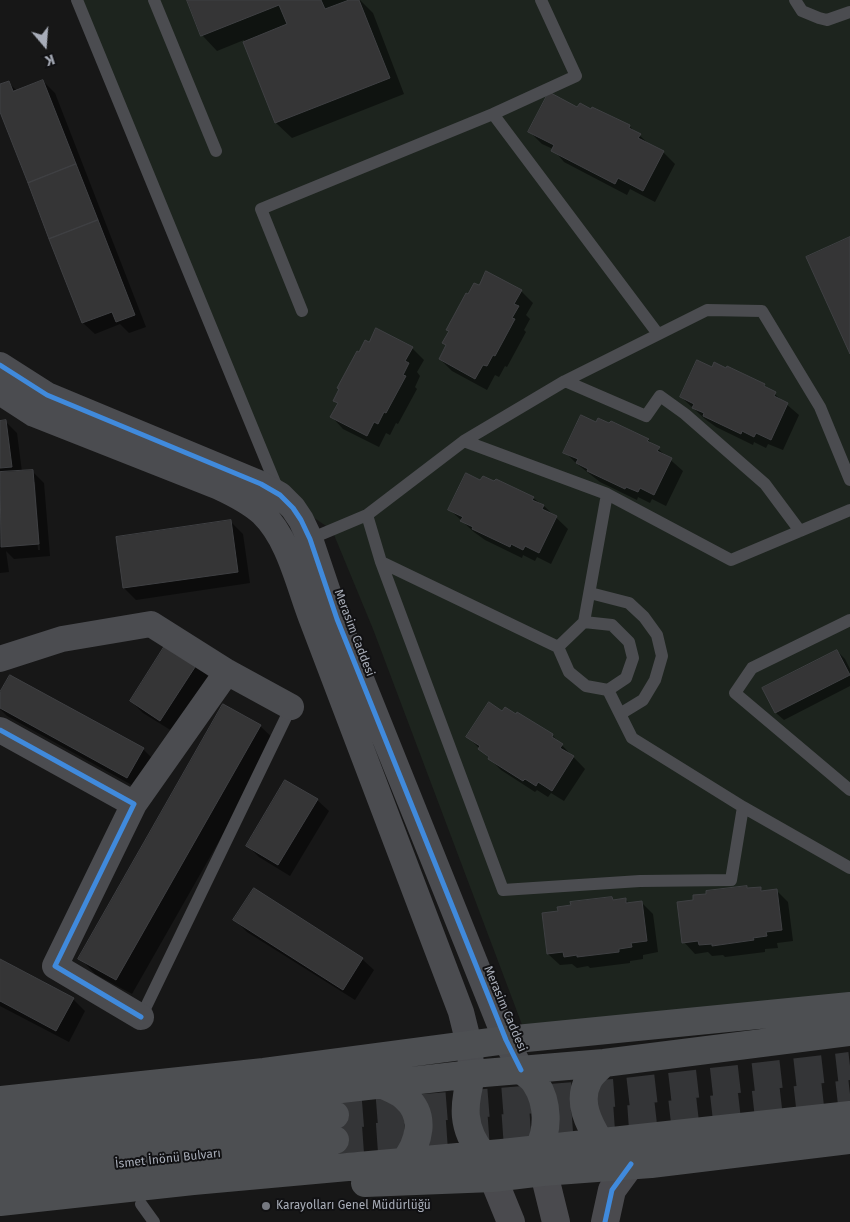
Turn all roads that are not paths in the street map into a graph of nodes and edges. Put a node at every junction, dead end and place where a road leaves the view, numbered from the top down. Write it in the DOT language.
graph roads {
  1 [pos="77,0"];
  2 [pos="154,0"];
  3 [pos="540,0"];
  4 [pos="795,0"];
  5 [pos="850,12"];
  6 [pos="493,114"];
  7 [pos="216,151"];
  8 [pos="302,310"];
  9 [pos="658,334"];
  10 [pos="0,365"];
  11 [pos="565,381"];
  12 [pos="0,392"];
  13 [pos="464,441"];
  14 [pos="850,480"];
  15 [pos="280,494"];
  16 [pos="608,494"];
  17 [pos="850,510"];
  18 [pos="367,515"];
  19 [pos="276,529"];
  20 [pos="800,531"];
  21 [pos="310,539"];
  22 [pos="381,562"];
  23 [pos="590,593"];
  24 [pos="850,620"];
  25 [pos="584,622"];
  26 [pos="558,647"];
  27 [pos="0,659"];
  28 [pos="227,672"];
  29 [pos="608,690"];
  30 [pos="291,707"];
  31 [pos="620,714"];
  32 [pos="0,730"];
  33 [pos="845,779"];
  34 [pos="850,790"];
  35 [pos="134,804"];
  36 [pos="743,807"];
  37 [pos="850,868"];
  38 [pos="850,1006"];
  39 [pos="141,1017"];
  40 [pos="850,1032"];
  41 [pos="506,1040"];
  42 [pos="468,1044"];
  43 [pos="604,1063"];
  44 [pos="521,1070"];
  45 [pos="472,1074"];
  46 [pos="381,1084"];
  47 [pos="0,1100"];
  48 [pos="850,1115"];
  49 [pos="0,1128"];
  50 [pos="850,1140"];
  51 [pos="600,1142"];
  52 [pos="0,1153"];
  53 [pos="541,1161"];
  54 [pos="404,1162"];
  55 [pos="631,1164"];
  56 [pos="488,1166"];
  57 [pos="0,1178"];
  58 [pos="0,1202"];
  59 [pos="147,1213"];
  60 [pos="0,1220"];
  61 [pos="511,1222"];
  62 [pos="556,1222"];
  63 [pos="605,1222"];
  1 -- 15 [label="lane"];
  2 -- 7 [label="lane"];
  3 -- 6 [label="lane"];
  4 -- 5 [label="lane"];
  6 -- 8 [label="lane"];
  6 -- 9 [label="lane"];
  9 -- 11 [label="lane"];
  9 -- 14 [label="lane"];
  10 -- 15 [label="street, Merasim Caddesi"];
  11 -- 13 [label="lane"];
  11 -- 20 [label="lane"];
  12 -- 19 [label="street"];
  13 -- 16 [label="lane"];
  13 -- 18 [label="lane"];
  15 -- 19 [label="lane"];
  15 -- 21 [label="street, Merasim Caddesi"];
  16 -- 20 [label="lane"];
  16 -- 23 [label="lane"];
  17 -- 20 [label="lane"];
  18 -- 21 [label="lane"];
  18 -- 22 [label="lane"];
  19 -- 42 [label="street"];
  21 -- 41 [label="street, Merasim Caddesi"];
  22 -- 26 [label="lane"];
  22 -- 36 [label="lane"];
  23 -- 25 [label="lane"];
  23 -- 31 [label="lane"];
  24 -- 33 [label="lane"];
  25 -- 26 [label="lane"];
  25 -- 29 [label="lane"];
  26 -- 29 [label="lane"];
  27 -- 28 [label="street"];
  28 -- 30 [label="street"];
  28 -- 35 [label="street"];
  29 -- 31 [label="lane"];
  30 -- 39 [label="lane"];
  31 -- 36 [label="lane"];
  32 -- 35 [label="street"];
  33 -- 34 [label="lane"];
  35 -- 39 [label="street"];
  36 -- 37 [label="lane"];
  38 -- 41 [label="main road"];
  40 -- 43 [label="main road"];
  41 -- 42 [label="main road"];
  41 -- 44 [label="street, Merasim Caddesi"];
  42 -- 45 [label="street"];
  42 -- 47 [label="main road"];
  43 -- 44 [label="main road"];
  43 -- 51 [label="main road"];
  44 -- 45 [label="main road"];
  44 -- 53 [label="main road"];
  45 -- 46 [label="main road"];
  45 -- 56 [label="main road"];
  46 -- 49 [label="main road"];
  46 -- 54 [label="main road"];
  48 -- 51 [label="main road"];
  50 -- 55 [label="main road"];
  51 -- 53 [label="main road"];
  52 -- 57 [label="main road, İsmet İnönü Bulvarı"];
  53 -- 55 [label="main road"];
  53 -- 56 [label="main road"];
  53 -- 62 [label="street"];
  54 -- 56 [label="main road"];
  54 -- 58 [label="main road"];
  55 -- 63 [label="street"];
  56 -- 59 [label="main road"];
  56 -- 61 [label="street"];
  59 -- 60 [label="main road"];
}
